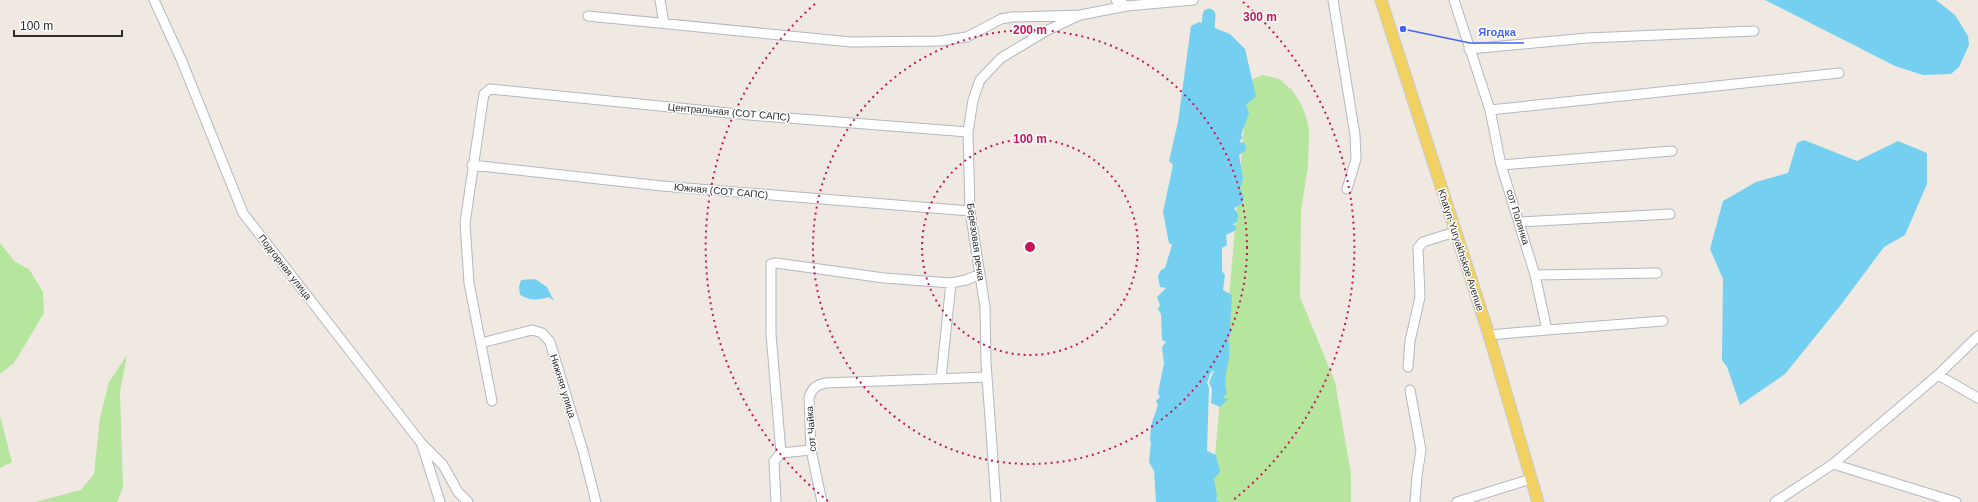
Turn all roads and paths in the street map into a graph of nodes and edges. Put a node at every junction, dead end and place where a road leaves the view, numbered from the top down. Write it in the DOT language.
graph roads {
  1 [pos="154,0"];
  2 [pos="660,0"];
  3 [pos="1116,0"];
  4 [pos="1193,0"];
  5 [pos="1333,0"];
  6 [pos="1384,0"];
  7 [pos="1454,0"];
  8 [pos="1127,6"];
  9 [pos="1080,15"];
  10 [pos="588,16"];
  11 [pos="664,23"];
  12 [pos="1754,31"];
  13 [pos="1469,49"];
  14 [pos="1839,73"];
  15 [pos="1490,110"];
  16 [pos="968,132"];
  17 [pos="1672,151"];
  18 [pos="472,165"];
  19 [pos="1501,165"];
  20 [pos="1347,189"];
  21 [pos="970,211"];
  22 [pos="1670,214"];
  23 [pos="1520,222"];
  24 [pos="1456,232"];
  25 [pos="1657,273"];
  26 [pos="980,274"];
  27 [pos="1534,276"];
  28 [pos="951,283"];
  29 [pos="1663,321"];
  30 [pos="1547,330"];
  31 [pos="1488,335"];
  32 [pos="1978,336"];
  33 [pos="481,343"];
  34 [pos="1408,367"];
  35 [pos="1938,376"];
  36 [pos="987,377"];
  37 [pos="941,378"];
  38 [pos="1410,390"];
  39 [pos="1978,398"];
  40 [pos="492,401"];
  41 [pos="422,444"];
  42 [pos="812,450"];
  43 [pos="781,453"];
  44 [pos="1833,464"];
  45 [pos="1531,479"];
  46 [pos="440,502"];
  47 [pos="468,502"];
  48 [pos="596,502"];
  49 [pos="776,502"];
  50 [pos="822,502"];
  51 [pos="996,502"];
  52 [pos="1416,502"];
  53 [pos="1457,502"];
  54 [pos="1538,502"];
  55 [pos="1775,502"];
  56 [pos="1956,502"];
  1 -- 41 [label="street, Подгорная улица"];
  2 -- 11 [label="street"];
  3 -- 8 [label="street"];
  4 -- 8 [label="street"];
  5 -- 20 [label="street"];
  6 -- 24 [label="main road, Khatyn-Yuryakhskoe Avenue"];
  7 -- 13 [label="street, сот Полянка"];
  8 -- 9 [label="street"];
  9 -- 11 [label="street"];
  9 -- 16 [label="street, Берёзовая речка"];
  10 -- 11 [label="street"];
  12 -- 13 [label="street"];
  13 -- 15 [label="street, сот Полянка"];
  14 -- 15 [label="street"];
  15 -- 19 [label="street, сот Полянка"];
  16 -- 18 [label="street, Центральная (СОТ САПС)"];
  16 -- 21 [label="street, Берёзовая речка"];
  17 -- 19 [label="street"];
  18 -- 21 [label="street, Южная (СОТ САПС)"];
  18 -- 33 [label="street"];
  19 -- 23 [label="street, сот Полянка"];
  21 -- 26 [label="street, Берёзовая речка"];
  22 -- 23 [label="street"];
  23 -- 27 [label="street, сот Полянка"];
  24 -- 31 [label="main road, Khatyn-Yuryakhskoe Avenue"];
  24 -- 34 [label="street"];
  25 -- 27 [label="street"];
  26 -- 28 [label="street"];
  26 -- 36 [label="street, Берёзовая речка"];
  27 -- 30 [label="street, сот Полянка"];
  28 -- 37 [label="street"];
  28 -- 43 [label="street"];
  29 -- 30 [label="street"];
  30 -- 31 [label="street"];
  31 -- 45 [label="main road, Khatyn-Yuryakhskoe Avenue"];
  32 -- 35 [label="street"];
  33 -- 40 [label="street"];
  33 -- 48 [label="street, Нижняя улица"];
  35 -- 39 [label="street"];
  35 -- 44 [label="street"];
  36 -- 37 [label="street"];
  36 -- 51 [label="street, Берёзовая речка"];
  37 -- 42 [label="street, сот Чайка"];
  38 -- 52 [label="street"];
  41 -- 46 [label="street"];
  41 -- 47 [label="street, Подгорная улица"];
  42 -- 43 [label="street"];
  42 -- 50 [label="street, сот Чайка"];
  43 -- 49 [label="street"];
  44 -- 55 [label="street"];
  44 -- 56 [label="street"];
  45 -- 53 [label="street"];
  45 -- 54 [label="main road, Khatyn-Yuryakhskoe Avenue"];
}
